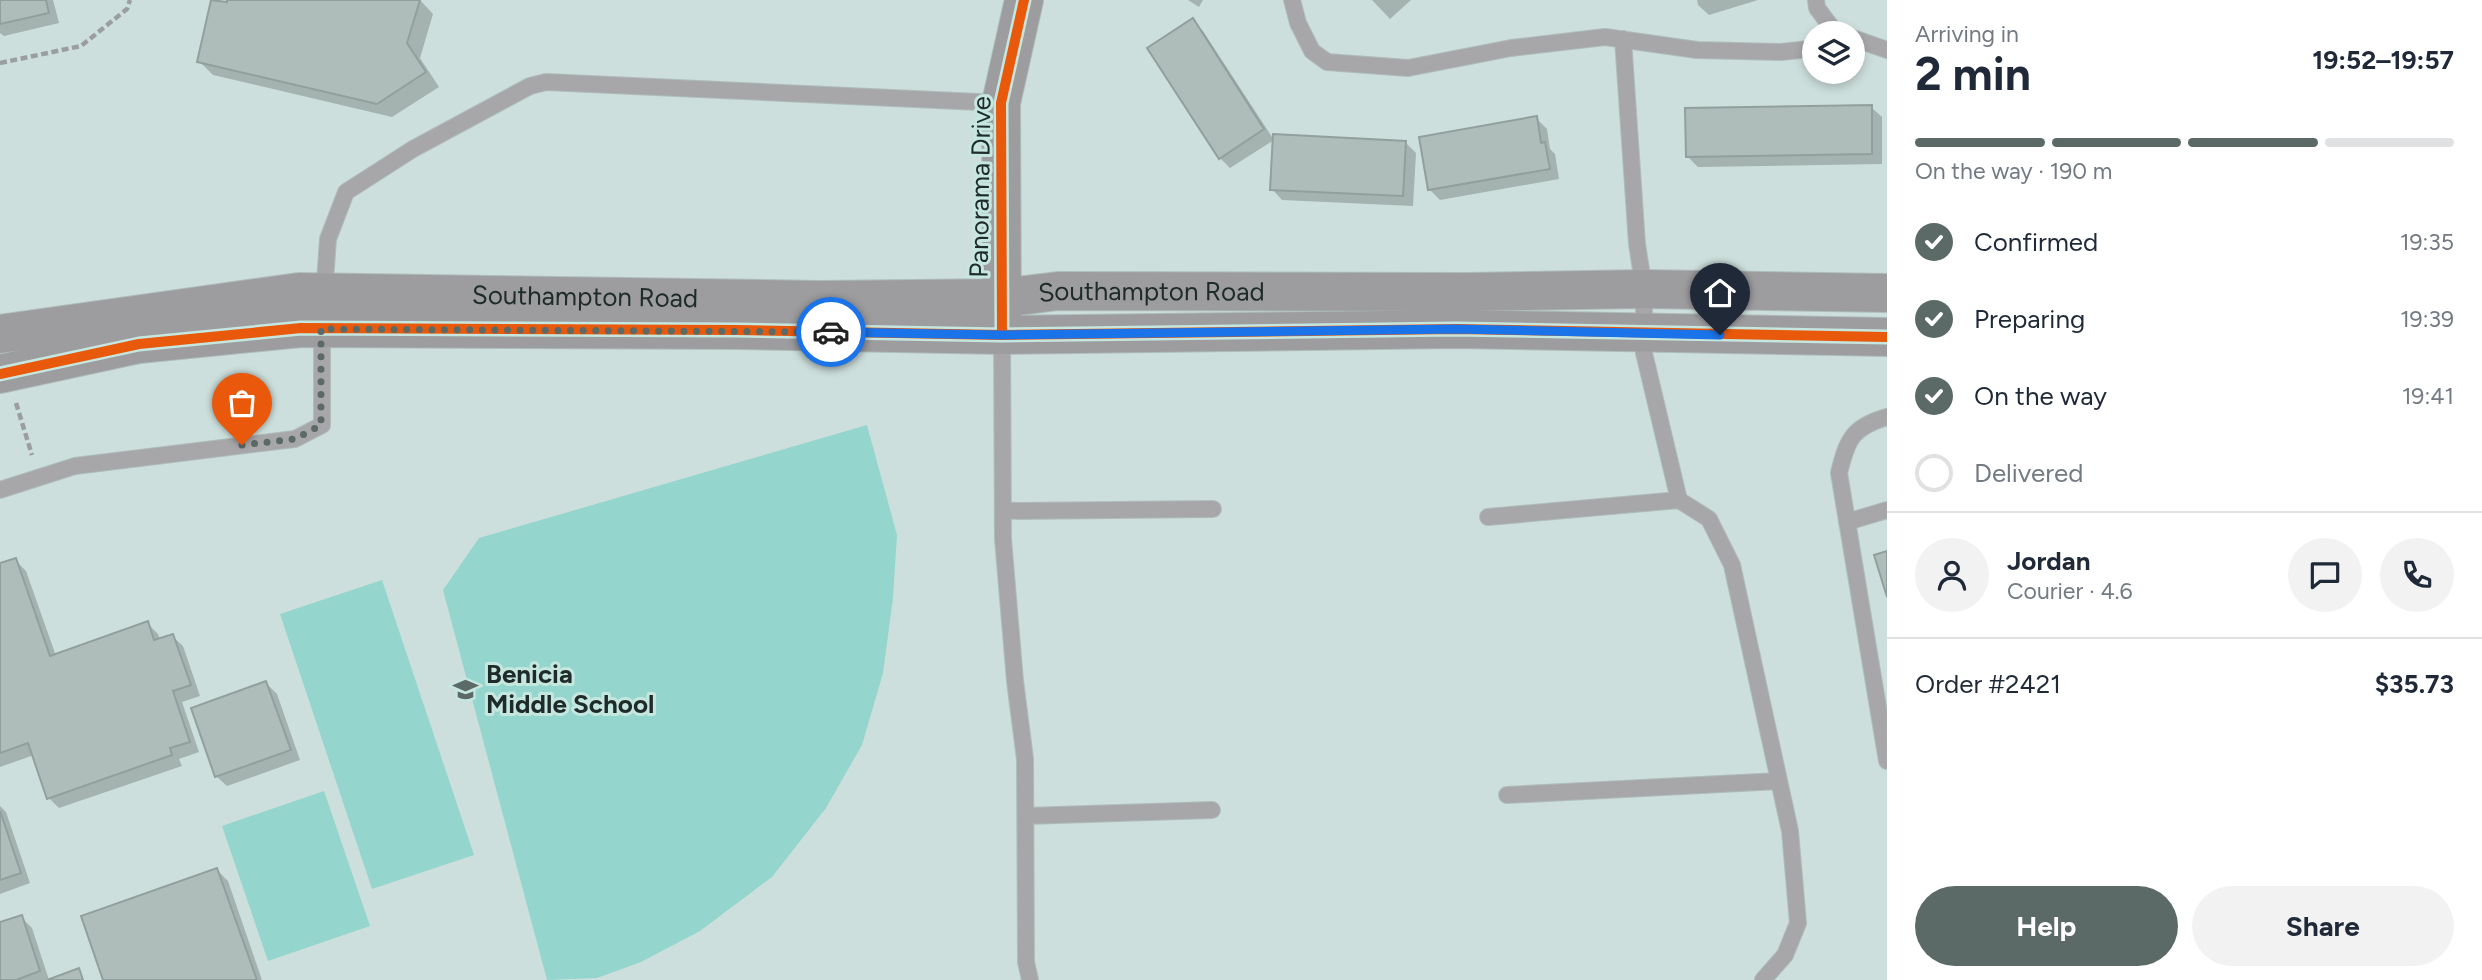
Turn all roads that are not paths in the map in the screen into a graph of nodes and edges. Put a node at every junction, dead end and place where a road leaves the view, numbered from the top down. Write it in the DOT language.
graph roads {
  1 [pos="1024,0"];
  2 [pos="1292,0"];
  3 [pos="1816,0"];
  4 [pos="1826,21"];
  5 [pos="1623,39"];
  6 [pos="1865,42"];
  7 [pos="1802,50"];
  8 [pos="1887,50"];
  9 [pos="1001,103"];
  10 [pos="1644,289"];
  11 [pos="1887,293"];
  12 [pos="323,311"];
  13 [pos="1002,317"];
  14 [pos="1644,333"];
  15 [pos="0,334"];
  16 [pos="1887,337"];
  17 [pos="4,373"];
  18 [pos="1887,416"];
  19 [pos="0,490"];
  20 [pos="1679,500"];
  21 [pos="1213,509"];
  22 [pos="1887,510"];
  23 [pos="1003,511"];
  24 [pos="1489,517"];
  25 [pos="1847,522"];
  26 [pos="1887,761"];
  27 [pos="1779,781"];
  28 [pos="1507,795"];
  29 [pos="1212,810"];
  30 [pos="1026,816"];
  31 [pos="1030,980"];
  32 [pos="1763,980"];
  1 -- 9 [label="street, Panorama Drive"];
  2 -- 5 [label="lane"];
  3 -- 4 [label="lane"];
  5 -- 7 [label="lane"];
  5 -- 10 [label="lane"];
  6 -- 8 [label="lane"];
  9 -- 12 [label="lane"];
  9 -- 13 [label="street, Panorama Drive"];
  10 -- 11 [label="street, Southampton Road"];
  10 -- 13 [label="street, Southampton Road"];
  10 -- 14 [label="lane"];
  12 -- 13 [label="street, Southampton Road"];
  12 -- 15 [label="street, Southampton Road"];
  12 -- 17 [label="street, Southampton Road"];
  12 -- 19 [label="lane"];
  13 -- 14 [label="street, Southampton Road"];
  13 -- 23 [label="lane"];
  14 -- 16 [label="street, Southampton Road"];
  14 -- 20 [label="lane"];
  18 -- 25 [label="lane"];
  20 -- 24 [label="lane"];
  20 -- 27 [label="lane"];
  21 -- 23 [label="lane"];
  22 -- 25 [label="lane"];
  23 -- 30 [label="lane"];
  25 -- 26 [label="lane"];
  27 -- 28 [label="lane"];
  27 -- 32 [label="lane"];
  29 -- 30 [label="lane"];
  30 -- 31 [label="lane"];
}
